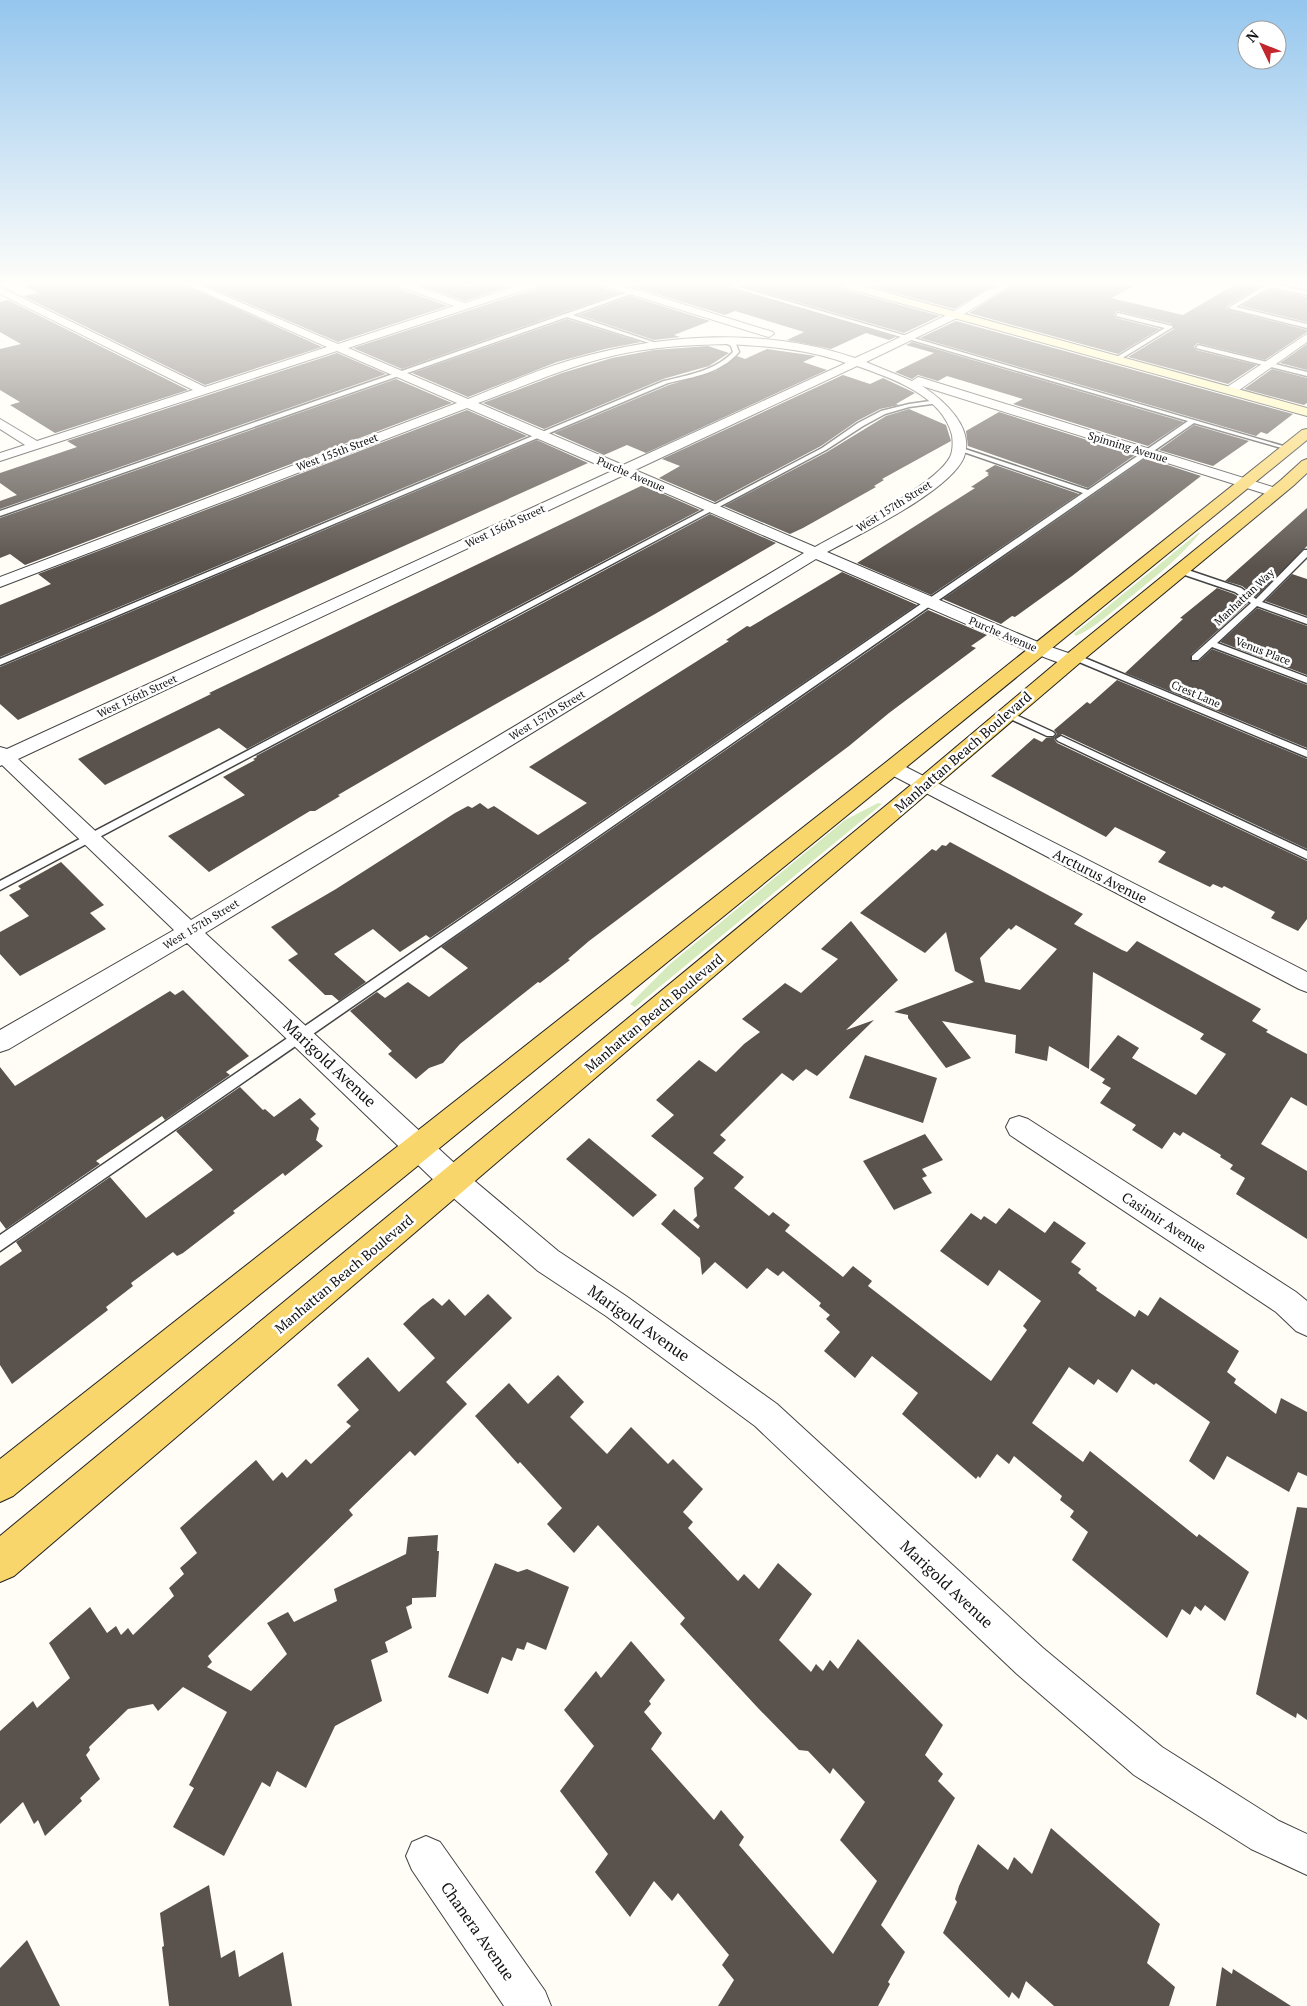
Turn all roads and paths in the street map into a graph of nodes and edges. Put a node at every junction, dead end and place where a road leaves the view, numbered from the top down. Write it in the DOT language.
graph roads {
  1 [pos="179,379"];
  2 [pos="241,379"];
  3 [pos="386,379"];
  4 [pos="410,379"];
  5 [pos="533,379"];
  6 [pos="680,379"];
  7 [pos="821,379"];
  8 [pos="899,379"];
  9 [pos="910,379"];
  10 [pos="1047,379"];
  11 [pos="1189,379"];
  12 [pos="1248,379"];
  13 [pos="1231,390"];
  14 [pos="204,391"];
  15 [pos="937,402"];
  16 [pos="466,403"];
  17 [pos="997,406"];
  18 [pos="1307,412"];
  19 [pos="950,417"];
  20 [pos="1193,421"];
  21 [pos="0,423"];
  22 [pos="1307,433"];
  23 [pos="541,435"];
  24 [pos="35,445"];
  25 [pos="1287,448"];
  26 [pos="960,449"];
  27 [pos="1147,453"];
  28 [pos="0,457"];
  29 [pos="1307,464"];
  30 [pos="624,471"];
  31 [pos="1244,483"];
  32 [pos="1274,492"];
  33 [pos="1090,493"];
  34 [pos="712,509"];
  35 [pos="0,514"];
  36 [pos="1307,552"];
  37 [pos="815,553"];
  38 [pos="1179,570"];
  39 [pos="0,582"];
  40 [pos="928,602"];
  41 [pos="1256,603"];
  42 [pos="1307,621"];
  43 [pos="1211,644"];
  44 [pos="1039,649"];
  45 [pos="1073,658"];
  46 [pos="1195,658"];
  47 [pos="0,662"];
  48 [pos="1307,680"];
  49 [pos="1007,714"];
  50 [pos="1050,734"];
  51 [pos="1061,739"];
  52 [pos="1307,754"];
  53 [pos="2,756"];
  54 [pos="893,768"];
  55 [pos="925,785"];
  56 [pos="92,838"];
  57 [pos="1307,855"];
  58 [pos="0,886"];
  59 [pos="190,930"];
  60 [pos="1307,983"];
  61 [pos="302,1036"];
  62 [pos="0,1042"];
  63 [pos="1018,1127"];
  64 [pos="419,1147"];
  65 [pos="454,1181"];
  66 [pos="0,1244"];
  67 [pos="1307,1321"];
  68 [pos="0,1483"];
  69 [pos="0,1562"];
  70 [pos="1307,1855"];
  71 [pos="426,1856"];
  72 [pos="530,2006"];
  1 -- 14 [label="street"];
  2 -- 14 [label="street"];
  3 -- 35 [label="lane"];
  4 -- 16 [label="street, Purche Avenue"];
  5 -- 16 [label="street, West 155th Street"];
  6 -- 23 [label="lane"];
  7 -- 30 [label="street, West 156th Street"];
  8 -- 15 [label="street"];
  9 -- 17 [label="street, Spinning Avenue"];
  10 -- 20 [label="lane"];
  11 -- 13 [label="main road"];
  12 -- 13 [label="street"];
  13 -- 18 [label="main road"];
  14 -- 24 [label="street"];
  15 -- 19 [label="street"];
  15 -- 34 [label="lane"];
  16 -- 23 [label="street, Purche Avenue"];
  16 -- 39 [label="street, West 155th Street"];
  17 -- 19 [label="street"];
  17 -- 27 [label="street, Spinning Avenue"];
  19 -- 26 [label="street"];
  20 -- 25 [label="lane"];
  20 -- 27 [label="lane"];
  21 -- 24 [label="street"];
  22 -- 25 [label="main road, Manhattan Beach Boulevard"];
  23 -- 30 [label="street, Purche Avenue"];
  23 -- 47 [label="lane"];
  24 -- 28 [label="street"];
  25 -- 31 [label="main road, Manhattan Beach Boulevard"];
  26 -- 33 [label="lane"];
  26 -- 37 [label="street, West 157th Street"];
  27 -- 31 [label="street, Spinning Avenue"];
  27 -- 33 [label="lane"];
  29 -- 32 [label="main road, Manhattan Beach Boulevard"];
  30 -- 34 [label="street, Purche Avenue"];
  30 -- 53 [label="street, West 156th Street"];
  31 -- 32 [label="street, Spinning Avenue"];
  31 -- 44 [label="main road, Manhattan Beach Boulevard"];
  32 -- 38 [label="main road, Manhattan Beach Boulevard"];
  33 -- 40 [label="lane"];
  34 -- 37 [label="street, Purche Avenue"];
  34 -- 56 [label="lane"];
  36 -- 41 [label="lane, Manhattan Way"];
  37 -- 40 [label="street, Purche Avenue"];
  37 -- 59 [label="street, West 157th Street"];
  38 -- 41 [label="lane"];
  38 -- 45 [label="main road, Manhattan Beach Boulevard"];
  40 -- 44 [label="street, Purche Avenue"];
  40 -- 61 [label="lane"];
  41 -- 42 [label="lane"];
  41 -- 43 [label="lane, Manhattan Way"];
  43 -- 46 [label="lane, Manhattan Way"];
  43 -- 48 [label="lane, Venus Place"];
  44 -- 45 [label="street, Purche Avenue"];
  44 -- 54 [label="main road, Manhattan Beach Boulevard"];
  45 -- 49 [label="main road, Manhattan Beach Boulevard"];
  45 -- 52 [label="lane, Crest Lane"];
  49 -- 50 [label="lane"];
  49 -- 55 [label="main road, Manhattan Beach Boulevard"];
  51 -- 57 [label="lane"];
  53 -- 56 [label="street, Marigold Avenue"];
  54 -- 55 [label="street, Arcturus Avenue"];
  54 -- 64 [label="main road, Manhattan Beach Boulevard"];
  55 -- 60 [label="street, Arcturus Avenue"];
  55 -- 65 [label="main road, Manhattan Beach Boulevard"];
  56 -- 58 [label="lane"];
  56 -- 59 [label="street, Marigold Avenue"];
  59 -- 61 [label="street, Marigold Avenue"];
  59 -- 62 [label="street, West 157th Street"];
  61 -- 64 [label="street, Marigold Avenue"];
  61 -- 66 [label="lane"];
  63 -- 67 [label="street, Casimir Avenue"];
  64 -- 65 [label="street, Marigold Avenue"];
  64 -- 68 [label="main road, Manhattan Beach Boulevard"];
  65 -- 69 [label="main road, Manhattan Beach Boulevard"];
  65 -- 70 [label="street, Marigold Avenue"];
  71 -- 72 [label="street, Chanera Avenue"];
}
